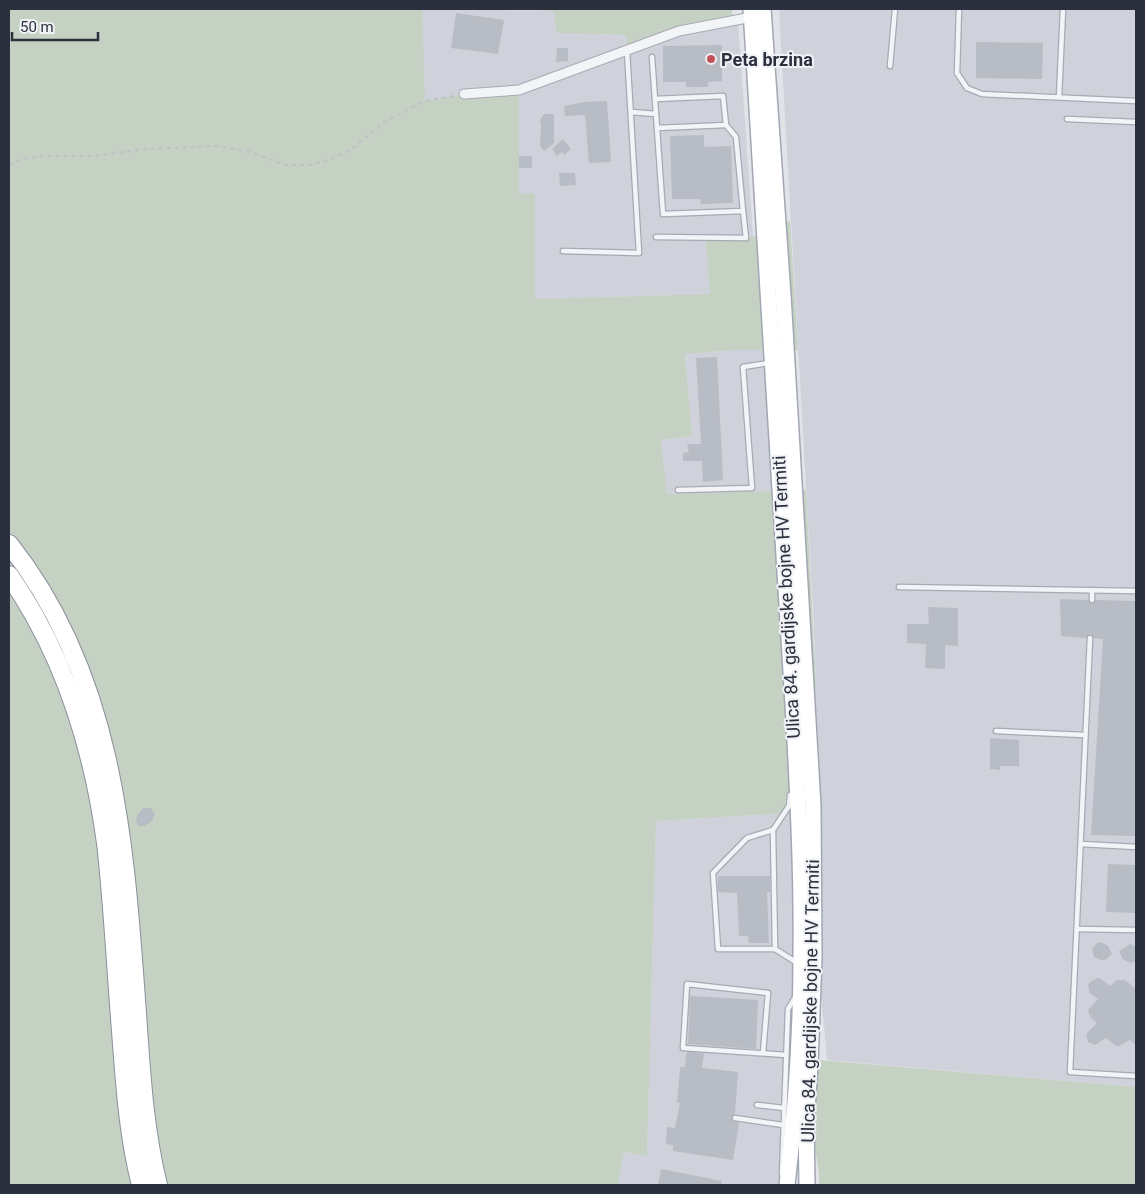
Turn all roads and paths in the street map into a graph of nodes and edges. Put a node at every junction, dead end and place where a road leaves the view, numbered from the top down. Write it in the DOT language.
graph roads {
  1 [pos="895,9"];
  2 [pos="959,9"];
  3 [pos="1063,9"];
  4 [pos="755,12"];
  5 [pos="627,49"];
  6 [pos="652,57"];
  7 [pos="890,66"];
  8 [pos="464,94"];
  9 [pos="1059,97"];
  10 [pos="655,98"];
  11 [pos="1136,101"];
  12 [pos="631,112"];
  13 [pos="656,114"];
  14 [pos="1067,119"];
  15 [pos="1136,122"];
  16 [pos="726,125"];
  17 [pos="657,128"];
  18 [pos="9,165"];
  19 [pos="743,211"];
  20 [pos="656,237"];
  21 [pos="563,251"];
  22 [pos="772,363"];
  23 [pos="678,490"];
  24 [pos="9,544"];
  25 [pos="9,575"];
  26 [pos="899,587"];
  27 [pos="1092,590"];
  28 [pos="1136,592"];
  29 [pos="1092,600"];
  30 [pos="1090,638"];
  31 [pos="792,696"];
  32 [pos="996,731"];
  33 [pos="1085,735"];
  34 [pos="790,754"];
  35 [pos="790,790"];
  36 [pos="773,830"];
  37 [pos="1081,844"];
  38 [pos="1136,847"];
  39 [pos="1077,929"];
  40 [pos="1136,930"];
  41 [pos="775,950"];
  42 [pos="801,965"];
  43 [pos="800,988"];
  44 [pos="763,1053"];
  45 [pos="786,1054"];
  46 [pos="1136,1076"];
  47 [pos="757,1105"];
  48 [pos="784,1108"];
  49 [pos="735,1118"];
  50 [pos="783,1125"];
  51 [pos="141,1185"];
  52 [pos="158,1185"];
  53 [pos="787,1185"];
  54 [pos="807,1185"];
  1 -- 7 [label="lane"];
  2 -- 9 [label="lane"];
  3 -- 9 [label="lane"];
  4 -- 5 [label="street"];
  4 -- 22 [label="main road, Ulica 84. gardijske bojne HV Termiti"];
  4 -- 54 [label="main road, Ulica 84. gardijske bojne HV Termiti"];
  5 -- 8 [label="street"];
  5 -- 12 [label="lane"];
  6 -- 10 [label="lane"];
  8 -- 18 [label="path"];
  9 -- 11 [label="lane"];
  10 -- 13 [label="lane"];
  10 -- 16 [label="lane"];
  12 -- 13 [label="lane"];
  12 -- 21 [label="lane"];
  13 -- 17 [label="lane"];
  14 -- 15 [label="lane"];
  16 -- 17 [label="lane"];
  16 -- 19 [label="lane"];
  17 -- 19 [label="lane"];
  19 -- 20 [label="lane"];
  22 -- 23 [label="lane"];
  22 -- 31 [label="main road, Ulica 84. gardijske bojne HV Termiti"];
  24 -- 52 [label="highway"];
  25 -- 51 [label="highway"];
  26 -- 27 [label="lane"];
  27 -- 28 [label="lane"];
  27 -- 29 [label="lane"];
  30 -- 33 [label="lane"];
  31 -- 34 [label="lane"];
  31 -- 42 [label="main road, Ulica 84. gardijske bojne HV Termiti"];
  32 -- 33 [label="lane"];
  33 -- 37 [label="lane"];
  35 -- 36 [label="lane"];
  36 -- 41 [label="lane"];
  36 -- 41 [label="lane"];
  37 -- 38 [label="lane"];
  37 -- 39 [label="lane"];
  39 -- 40 [label="lane"];
  39 -- 46 [label="lane"];
  41 -- 42 [label="lane"];
  42 -- 43 [label="main road, Ulica 84. gardijske bojne HV Termiti"];
  43 -- 45 [label="lane"];
  43 -- 53 [label="main road, Ulica 84. gardijske bojne HV Termiti"];
  44 -- 44 [label="lane"];
  44 -- 45 [label="lane"];
  45 -- 48 [label="lane"];
  47 -- 48 [label="lane"];
  48 -- 50 [label="lane"];
  49 -- 50 [label="lane"];
  50 -- 53 [label="lane"];
}
